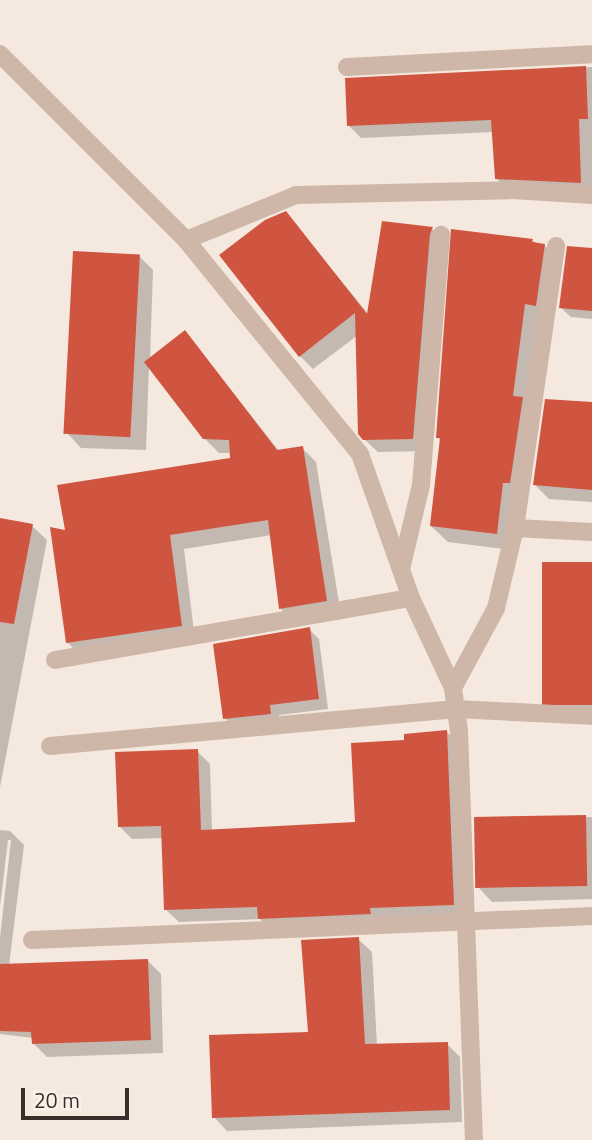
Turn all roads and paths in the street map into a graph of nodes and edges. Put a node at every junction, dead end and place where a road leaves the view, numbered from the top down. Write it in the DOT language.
graph roads {
  1 [pos="0,54"];
  2 [pos="592,54"];
  3 [pos="347,67"];
  4 [pos="592,195"];
  5 [pos="441,235"];
  6 [pos="187,240"];
  7 [pos="556,246"];
  8 [pos="515,528"];
  9 [pos="592,532"];
  10 [pos="401,569"];
  11 [pos="411,598"];
  12 [pos="55,660"];
  13 [pos="453,688"];
  14 [pos="456,709"];
  15 [pos="592,716"];
  16 [pos="50,746"];
  17 [pos="592,916"];
  18 [pos="466,922"];
  19 [pos="32,940"];
  20 [pos="474,1140"];
  1 -- 6 [label="street"];
  2 -- 3 [label="street"];
  4 -- 6 [label="street"];
  5 -- 10 [label="street"];
  6 -- 10 [label="street"];
  7 -- 8 [label="street"];
  8 -- 9 [label="street"];
  8 -- 13 [label="street"];
  10 -- 11 [label="street"];
  11 -- 12 [label="street"];
  11 -- 13 [label="street"];
  13 -- 14 [label="street"];
  14 -- 15 [label="street"];
  14 -- 16 [label="street"];
  14 -- 18 [label="street"];
  17 -- 18 [label="street"];
  18 -- 19 [label="street"];
  18 -- 20 [label="street"];
}
